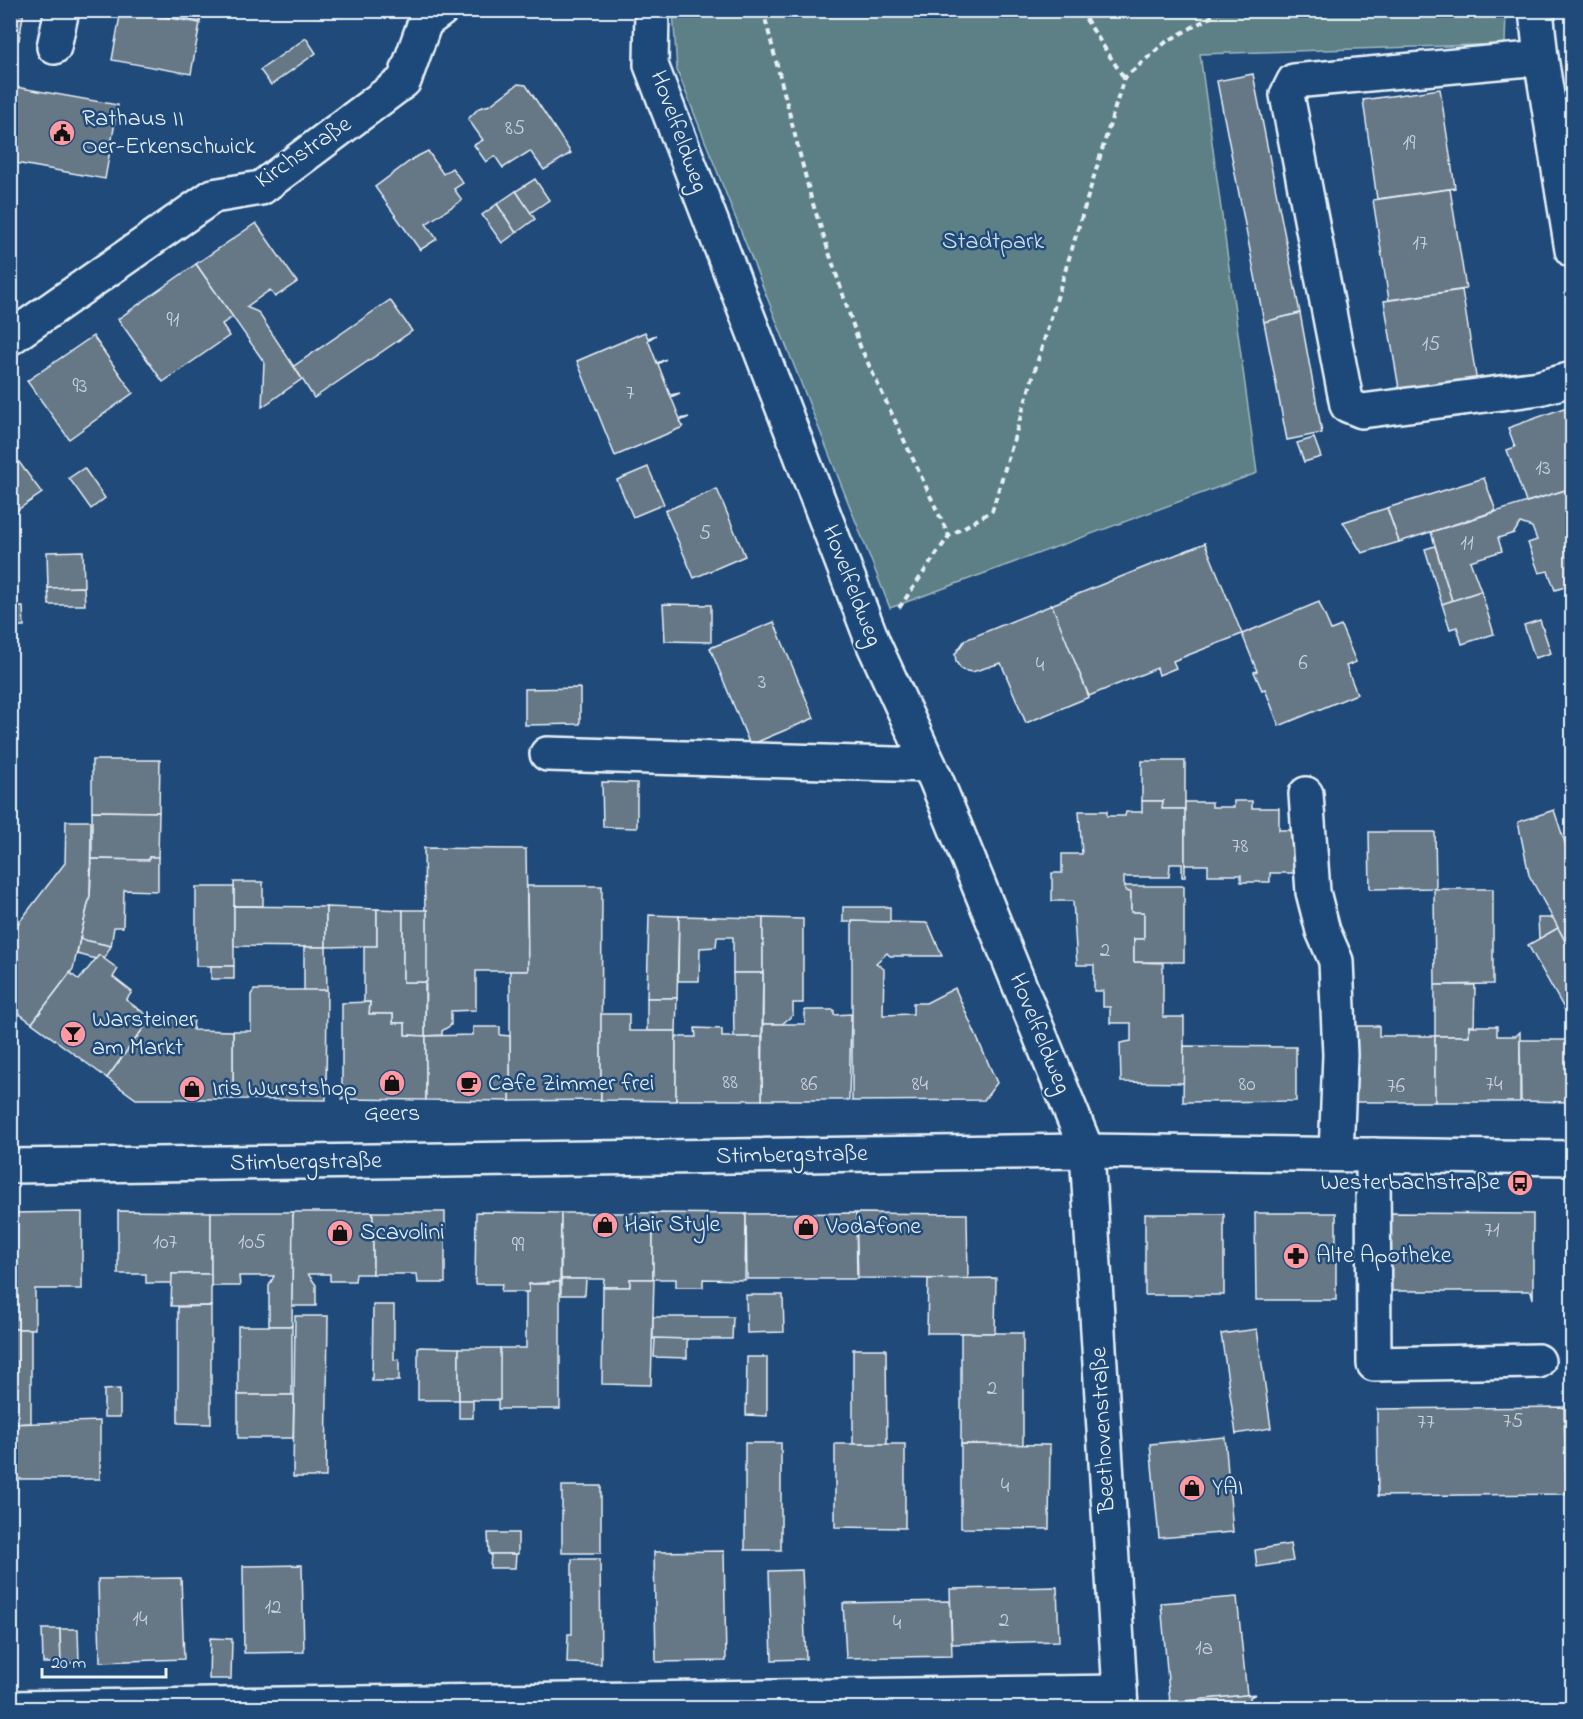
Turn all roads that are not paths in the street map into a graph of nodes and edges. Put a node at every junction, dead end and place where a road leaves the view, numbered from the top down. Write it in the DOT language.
graph roads {
  1 [pos="62,10"];
  2 [pos="441,10"];
  3 [pos="652,10"];
  4 [pos="1536,10"];
  5 [pos="54,47"];
  6 [pos="1541,58"];
  7 [pos="1572,250"];
  8 [pos="10,338"];
  9 [pos="1572,380"];
  10 [pos="547,754"];
  11 [pos="929,765"];
  12 [pos="1306,794"];
  13 [pos="1087,1151"];
  14 [pos="1336,1154"];
  15 [pos="1373,1155"];
  16 [pos="1572,1158"];
  17 [pos="10,1166"];
  18 [pos="1538,1361"];
  19 [pos="1121,1700"];
  20 [pos="10,1708"];
  1 -- 5 [label="street"];
  2 -- 8 [label="street, Kirchstraße"];
  3 -- 11 [label="street, Hovelfeldweg"];
  4 -- 6 [label="street"];
  6 -- 7 [label="street"];
  6 -- 9 [label="street"];
  10 -- 11 [label="street"];
  11 -- 13 [label="street, Hovelfeldweg"];
  12 -- 14 [label="street"];
  13 -- 14 [label="street, Stimbergstraße"];
  13 -- 17 [label="street, Stimbergstraße"];
  13 -- 19 [label="street, Beethovenstraße"];
  14 -- 15 [label="street, Stimbergstraße"];
  15 -- 16 [label="street, Stimbergstraße"];
  15 -- 18 [label="street"];
  19 -- 20 [label="street"];
}
